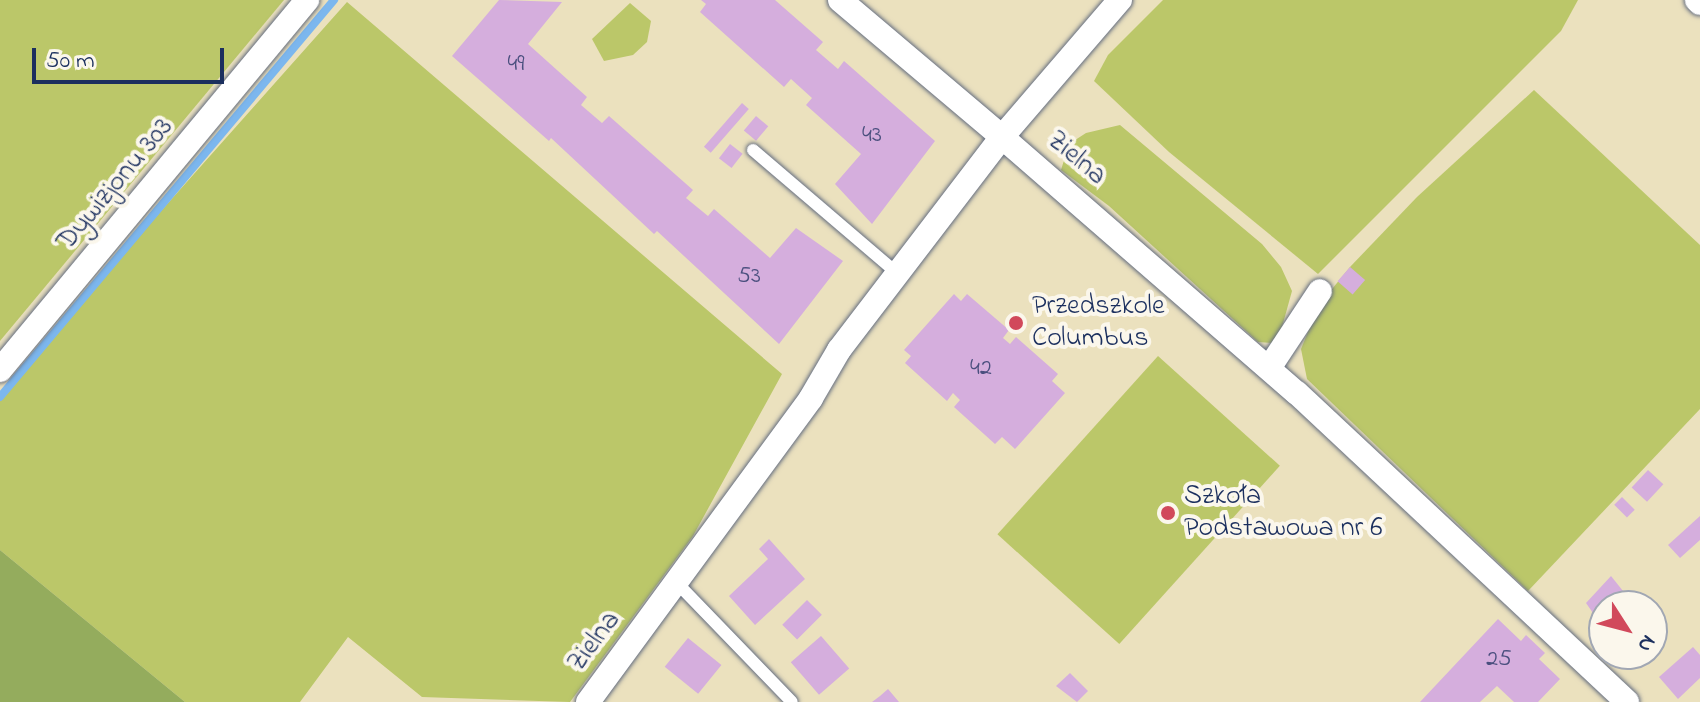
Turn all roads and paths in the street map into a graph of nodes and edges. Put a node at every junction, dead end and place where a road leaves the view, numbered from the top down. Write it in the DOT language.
graph roads {
  1 [pos="307,0"];
  2 [pos="840,0"];
  3 [pos="1120,0"];
  4 [pos="1002,137"];
  5 [pos="753,150"];
  6 [pos="898,274"];
  7 [pos="1320,291"];
  8 [pos="1269,368"];
  9 [pos="0,370"];
  10 [pos="677,583"];
  11 [pos="588,702"];
  12 [pos="792,702"];
  13 [pos="1627,702"];
  1 -- 9 [label="street, Dywizjonu 303"];
  2 -- 4 [label="street"];
  3 -- 4 [label="street, Zielna"];
  4 -- 6 [label="street, Zielna"];
  4 -- 8 [label="street, Zielna"];
  5 -- 6 [label="lane"];
  6 -- 10 [label="street, Zielna"];
  7 -- 8 [label="street"];
  8 -- 13 [label="street, Zielna"];
  10 -- 11 [label="street, Zielna"];
  10 -- 12 [label="lane"];
}
